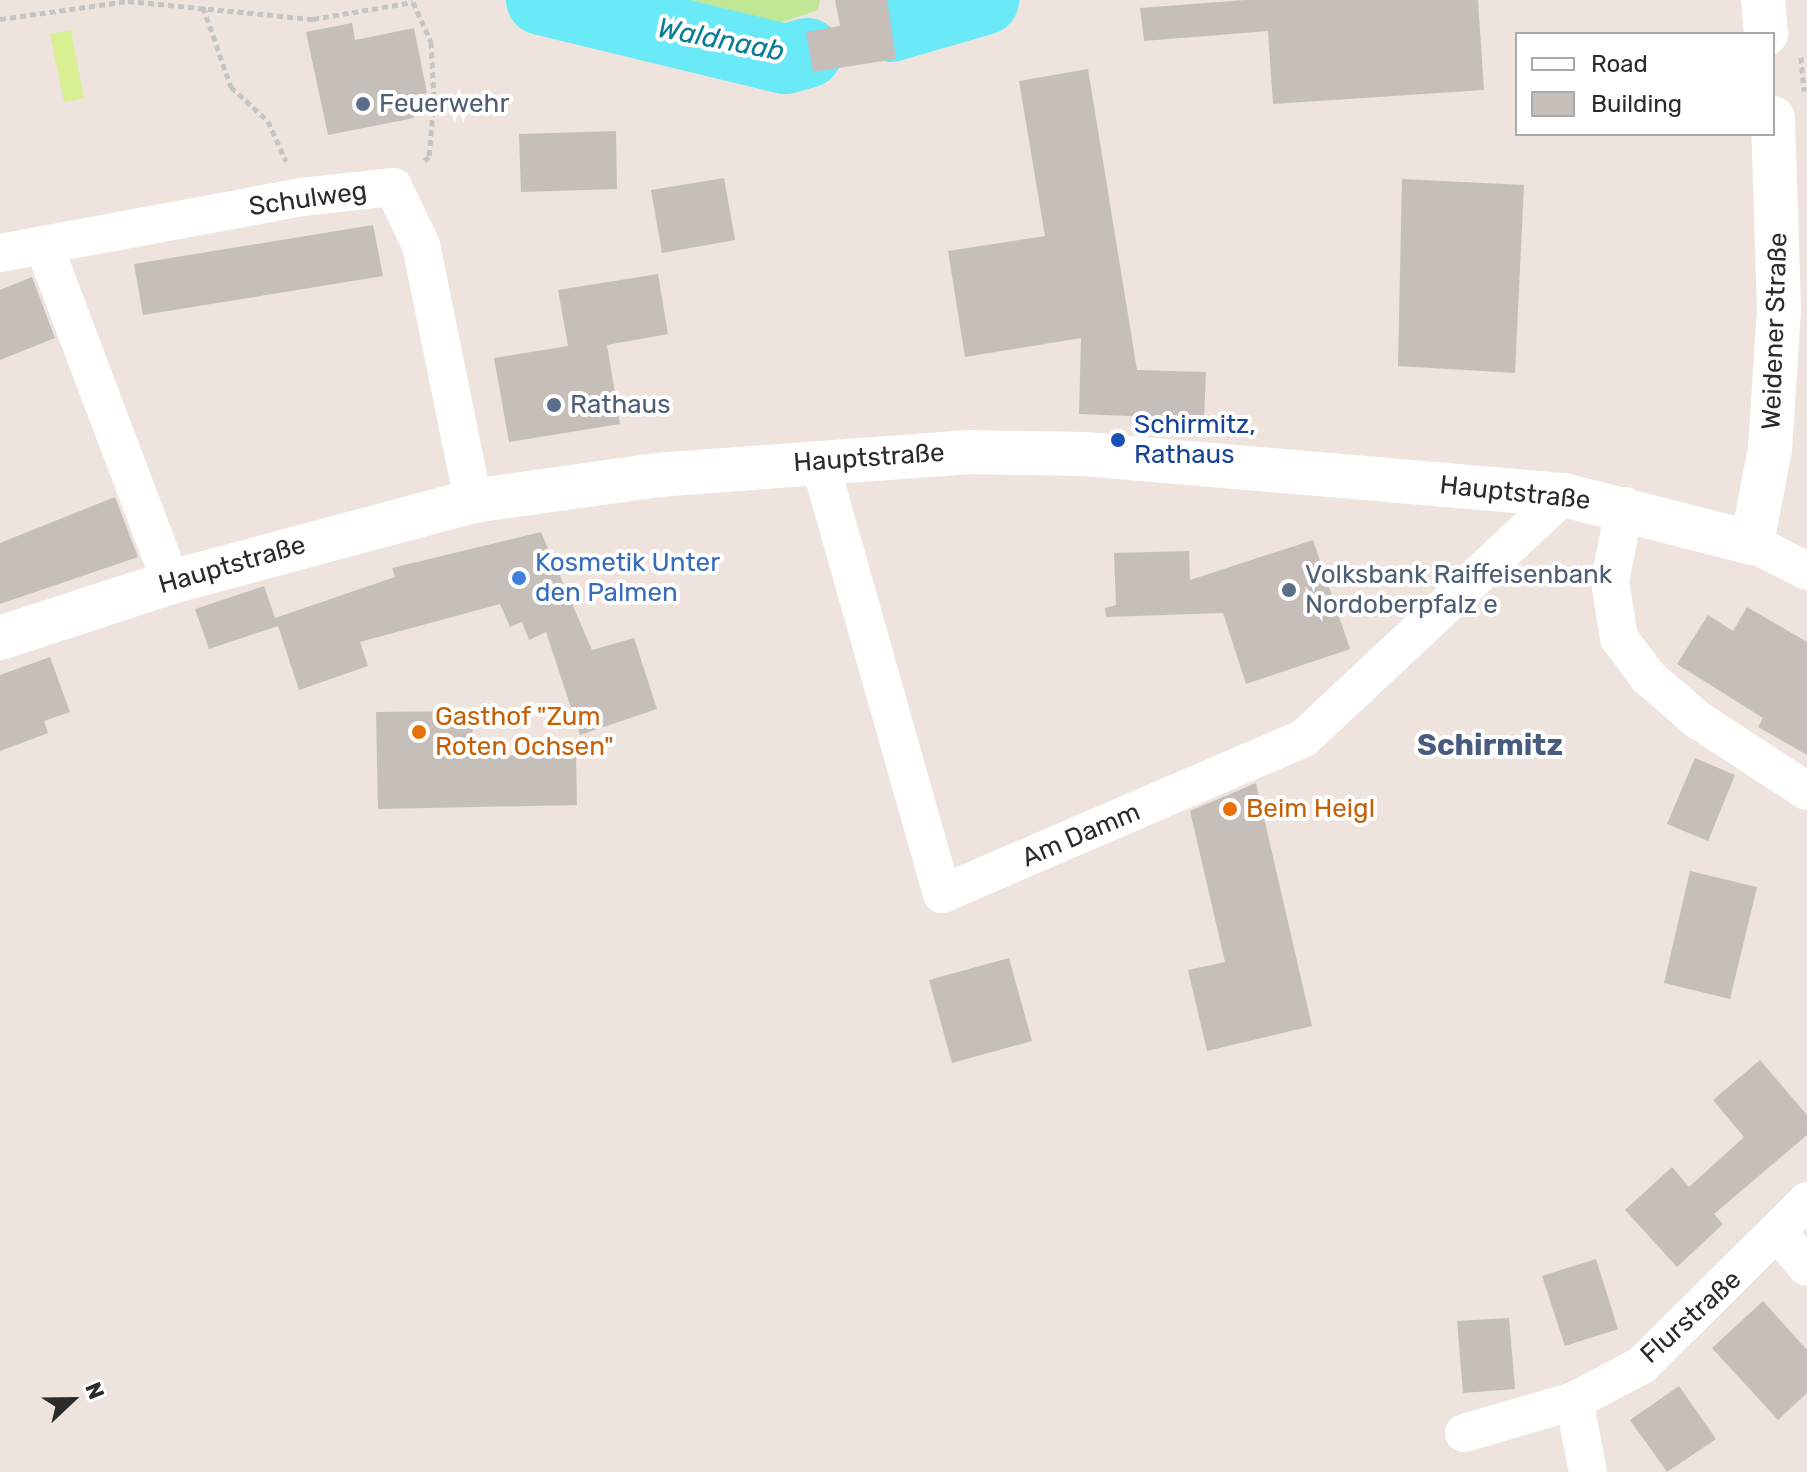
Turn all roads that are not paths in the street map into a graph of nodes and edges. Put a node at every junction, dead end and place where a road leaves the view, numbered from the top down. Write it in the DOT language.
graph roads {
  1 [pos="1763,0"];
  2 [pos="1783,38"];
  3 [pos="1788,107"];
  4 [pos="44,246"];
  5 [pos="0,253"];
  6 [pos="820,463"];
  7 [pos="1564,495"];
  8 [pos="473,501"];
  9 [pos="1625,506"];
  10 [pos="1752,543"];
  11 [pos="1807,571"];
  12 [pos="171,582"];
  13 [pos="0,638"];
  14 [pos="1807,791"];
  15 [pos="1807,1201"];
  16 [pos="1779,1234"];
  17 [pos="1807,1267"];
  18 [pos="1574,1401"];
  19 [pos="1464,1433"];
  20 [pos="1588,1472"];
  1 -- 2 [label="street"];
  3 -- 10 [label="street, Weidener Straße"];
  4 -- 5 [label="street, Schulweg"];
  4 -- 8 [label="street, Schulweg"];
  4 -- 12 [label="street"];
  6 -- 7 [label="street, Hauptstraße"];
  6 -- 7 [label="street, Am Damm"];
  6 -- 8 [label="street, Hauptstraße"];
  7 -- 9 [label="street, Hauptstraße"];
  8 -- 12 [label="street, Hauptstraße"];
  9 -- 10 [label="street, Hauptstraße"];
  9 -- 14 [label="street"];
  10 -- 11 [label="street"];
  12 -- 13 [label="street, Hauptstraße"];
  15 -- 16 [label="street, Flurstraße"];
  16 -- 17 [label="street"];
  16 -- 18 [label="street, Flurstraße"];
  18 -- 19 [label="street, Flurstraße"];
  18 -- 20 [label="street"];
}
